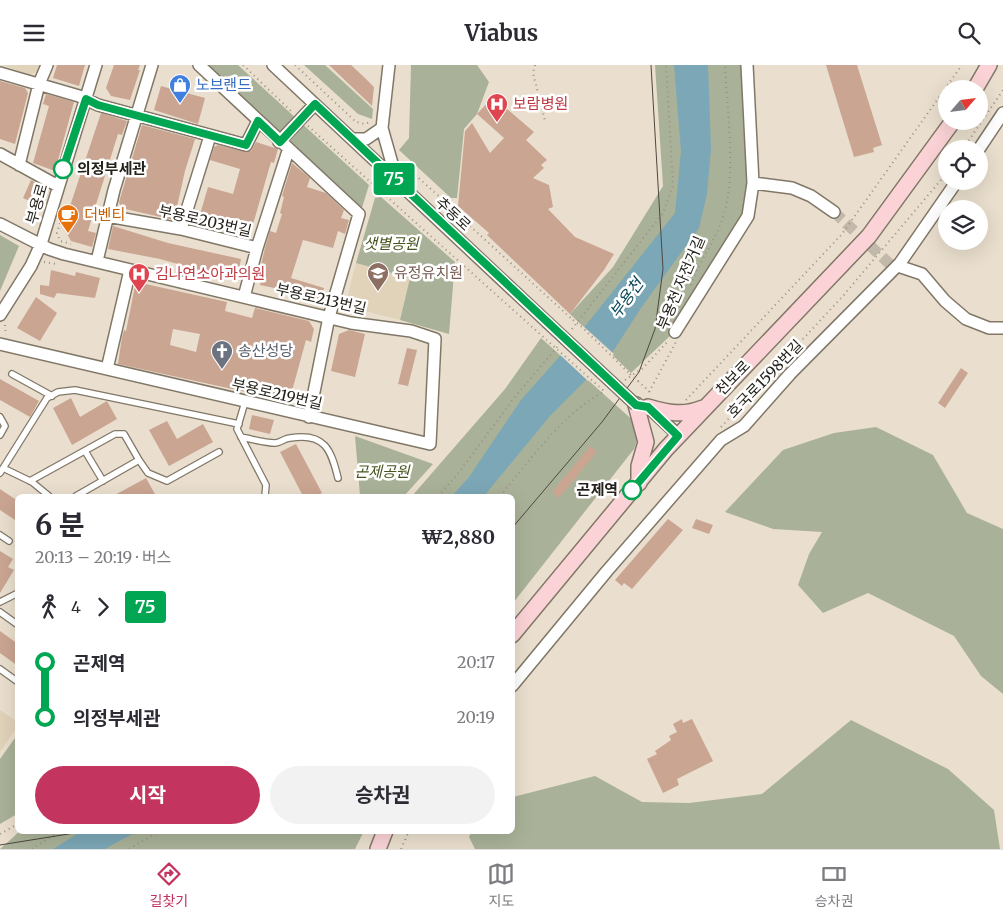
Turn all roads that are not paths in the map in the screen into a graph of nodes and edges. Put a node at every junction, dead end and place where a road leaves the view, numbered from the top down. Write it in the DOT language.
graph roads {
  1 [pos="47,65"];
  2 [pos="96,65"];
  3 [pos="152,65"];
  4 [pos="199,65"];
  5 [pos="273,65"];
  6 [pos="389,65"];
  7 [pos="747,65"];
  8 [pos="990,65"];
  9 [pos="0,73"];
  10 [pos="981,80"];
  11 [pos="39,84"];
  12 [pos="86,99"];
  13 [pos="315,104"];
  14 [pos="1003,113"];
  15 [pos="137,115"];
  16 [pos="258,121"];
  17 [pos="382,128"];
  18 [pos="946,130"];
  19 [pos="210,136"];
  20 [pos="352,139"];
  21 [pos="985,140"];
  22 [pos="280,142"];
  23 [pos="288,151"];
  24 [pos="0,154"];
  25 [pos="19,165"];
  26 [pos="398,183"];
  27 [pos="753,183"];
  28 [pos="58,186"];
  29 [pos="951,190"];
  30 [pos="834,212"];
  31 [pos="107,216"];
  32 [pos="0,224"];
  33 [pos="180,229"];
  34 [pos="41,244"];
  35 [pos="256,249"];
  36 [pos="97,261"];
  37 [pos="898,266"];
  38 [pos="130,269"];
  39 [pos="244,297"];
  40 [pos="329,317"];
  41 [pos="2,319"];
  42 [pos="1003,328"];
  43 [pos="675,333"];
  44 [pos="4,340"];
  45 [pos="107,369"];
  46 [pos="12,374"];
  47 [pos="52,396"];
  48 [pos="245,402"];
  49 [pos="646,403"];
  50 [pos="707,406"];
  51 [pos="0,417"];
  52 [pos="308,417"];
  53 [pos="239,424"];
  54 [pos="0,435"];
  55 [pos="678,436"];
  56 [pos="241,437"];
  57 [pos="430,444"];
  58 [pos="85,451"];
  59 [pos="219,452"];
  60 [pos="139,460"];
  61 [pos="2,471"];
  62 [pos="338,478"];
  63 [pos="30,481"];
  64 [pos="103,481"];
  65 [pos="639,483"];
  66 [pos="46,494"];
  67 [pos="80,494"];
  68 [pos="265,494"];
  69 [pos="0,535"];
  70 [pos="9,541"];
  71 [pos="15,594"];
  72 [pos="0,602"];
  73 [pos="0,612"];
  74 [pos="15,623"];
  75 [pos="515,631"];
  76 [pos="0,669"];
  77 [pos="15,680"];
  78 [pos="515,682"];
  79 [pos="384,834"];
  80 [pos="378,849"];
  1 -- 11 [label="street"];
  2 -- 12 [label="street, 부용로"];
  3 -- 15 [label="street"];
  4 -- 16 [label="street"];
  5 -- 13 [label="street, 추동로"];
  6 -- 17 [label="street"];
  7 -- 27 [label="street"];
  8 -- 10 [label="main road"];
  9 -- 11 [label="street"];
  11 -- 12 [label="street"];
  11 -- 25 [label="street"];
  12 -- 15 [label="street"];
  12 -- 28 [label="street, 부용로"];
  13 -- 20 [label="street, 추동로"];
  13 -- 22 [label="street"];
  14 -- 21 [label="street"];
  15 -- 19 [label="street"];
  15 -- 31 [label="street"];
  16 -- 19 [label="street"];
  16 -- 22 [label="street"];
  17 -- 20 [label="street"];
  17 -- 26 [label="street"];
  18 -- 50 [label="main road, 천보로"];
  19 -- 33 [label="street"];
  20 -- 26 [label="street, 추동로"];
  22 -- 23 [label="street"];
  23 -- 35 [label="street, 부용로203번길"];
  23 -- 40 [label="street"];
  24 -- 25 [label="street"];
  25 -- 28 [label="street"];
  26 -- 49 [label="street, 추동로, bridge"];
  27 -- 30 [label="street"];
  27 -- 43 [label="street"];
  28 -- 34 [label="street, 부용로"];
  29 -- 37 [label="street, 호국로1598번길"];
  31 -- 33 [label="street, 부용로203번길"];
  31 -- 36 [label="street"];
  32 -- 34 [label="street, 부용로213번길"];
  33 -- 35 [label="street, 부용로203번길"];
  34 -- 36 [label="street, 부용로213번길"];
  34 -- 41 [label="street, 부용로"];
  35 -- 39 [label="street"];
  36 -- 38 [label="street, 부용로213번길"];
  37 -- 42 [label="street"];
  37 -- 78 [label="street, 호국로1598번길"];
  38 -- 39 [label="street, 부용로213번길"];
  38 -- 45 [label="street"];
  39 -- 40 [label="street, 부용로213번길"];
  40 -- 52 [label="street"];
  40 -- 57 [label="street, 부용로213번길"];
  44 -- 45 [label="street, 부용로219번길"];
  45 -- 48 [label="street, 부용로219번길"];
  46 -- 47 [label="lane"];
  47 -- 53 [label="lane"];
  47 -- 61 [label="lane"];
  48 -- 52 [label="street, 부용로219번길"];
  48 -- 53 [label="lane"];
  49 -- 50 [label="main road"];
  49 -- 55 [label="street"];
  49 -- 65 [label="main road"];
  50 -- 55 [label="main road, 천보로"];
  51 -- 54 [label="lane"];
  52 -- 57 [label="street, 부용로219번길"];
  53 -- 56 [label="lane"];
  55 -- 65 [label="main road, 천보로"];
  56 -- 62 [label="lane"];
  56 -- 68 [label="lane"];
  58 -- 60 [label="lane"];
  58 -- 63 [label="lane"];
  58 -- 64 [label="lane"];
  59 -- 60 [label="lane"];
  60 -- 64 [label="lane"];
  61 -- 63 [label="lane"];
  63 -- 66 [label="lane"];
  64 -- 67 [label="lane"];
  65 -- 75 [label="main road, 천보로"];
  69 -- 70 [label="lane"];
  71 -- 72 [label="lane"];
  73 -- 74 [label="lane"];
  76 -- 77 [label="lane"];
  79 -- 80 [label="main road"];
}
